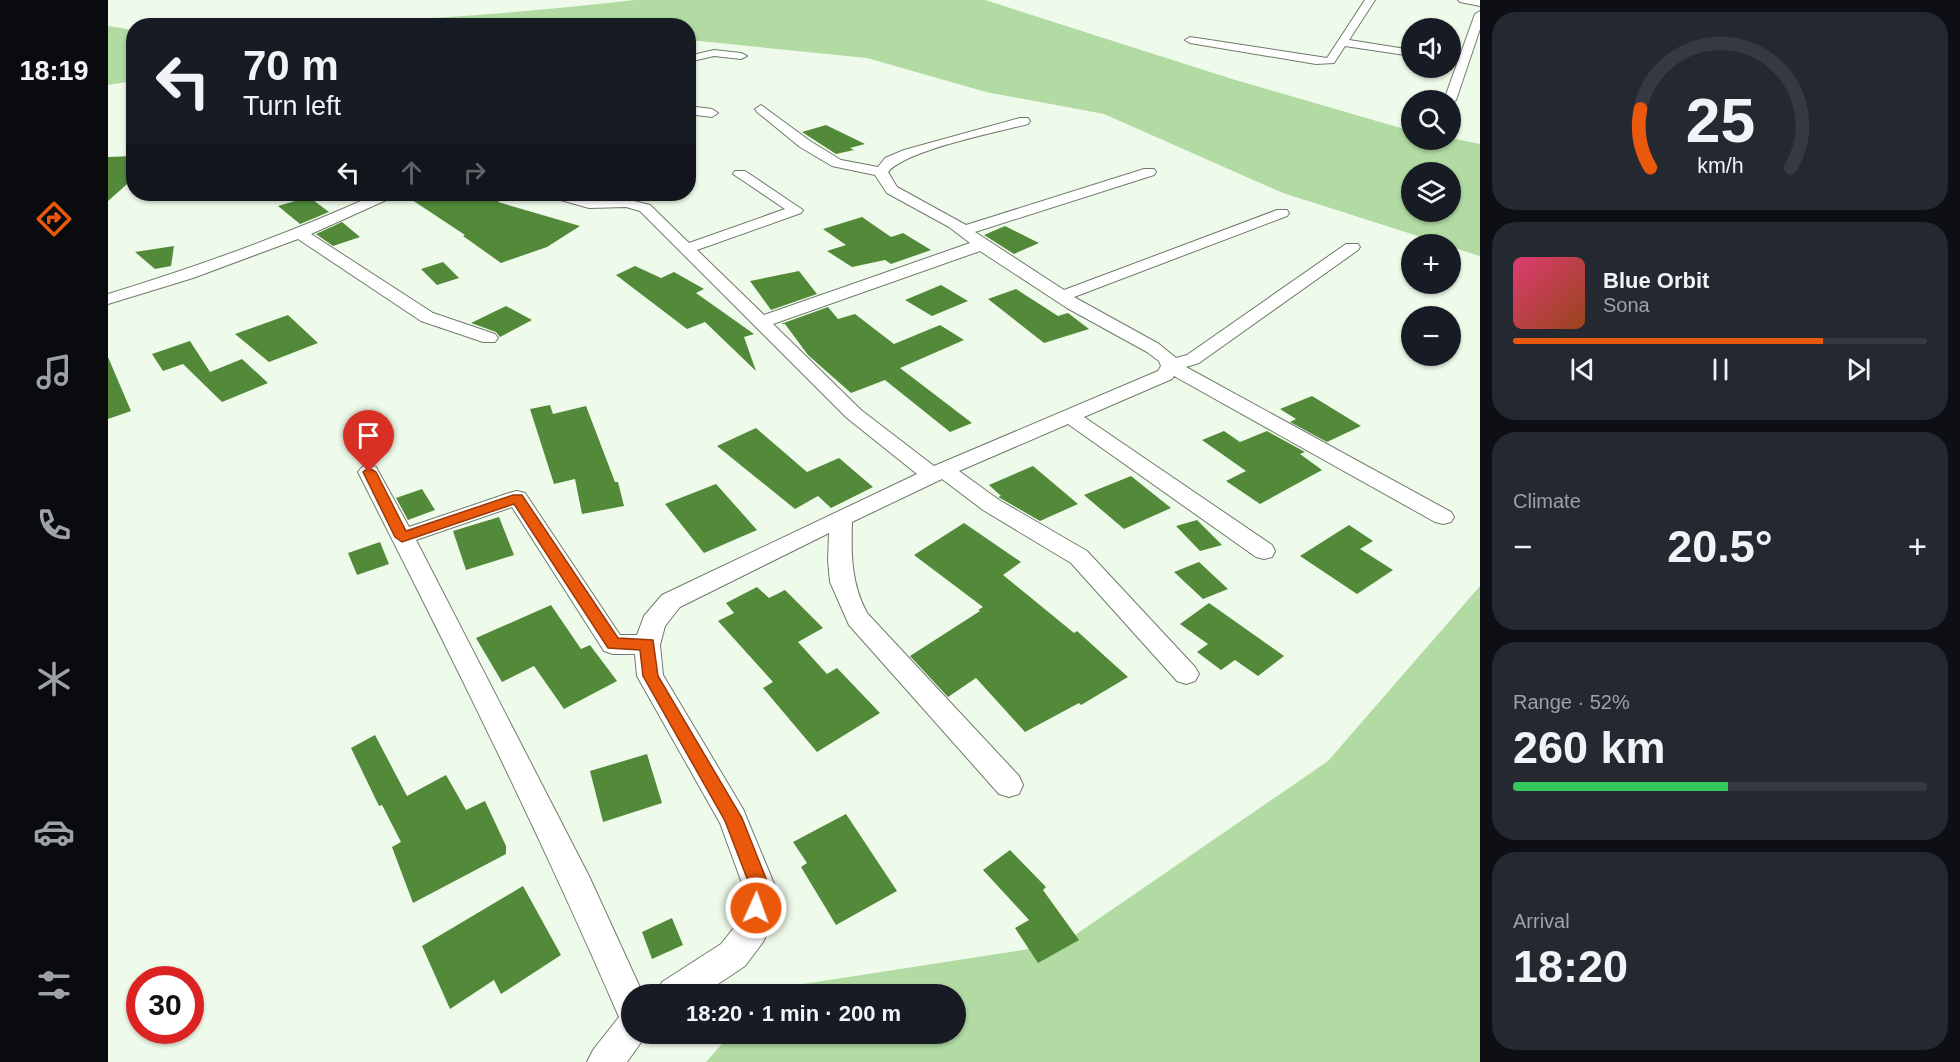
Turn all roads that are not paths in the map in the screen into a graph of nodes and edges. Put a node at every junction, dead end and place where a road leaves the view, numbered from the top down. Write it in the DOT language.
graph roads {
  1 [pos="1370,0"];
  2 [pos="1463,0"];
  3 [pos="1480,3"];
  4 [pos="1480,14"];
  5 [pos="1190,40"];
  6 [pos="1343,42"];
  7 [pos="1401,51"];
  8 [pos="741,56"];
  9 [pos="696,57"];
  10 [pos="1461,61"];
  11 [pos="1468,62"];
  12 [pos="1455,90"];
  13 [pos="761,109"];
  14 [pos="696,111"];
  15 [pos="712,113"];
  16 [pos="1024,121"];
  17 [pos="881,171"];
  18 [pos="1149,172"];
  19 [pos="740,174"];
  20 [pos="375,201"];
  21 [pos="580,201"];
  22 [pos="1282,213"];
  23 [pos="964,231"];
  24 [pos="299,233"];
  25 [pos="981,244"];
  26 [pos="1352,247"];
  27 [pos="686,249"];
  28 [pos="1062,296"];
  29 [pos="108,299"];
  30 [pos="762,322"];
  31 [pos="489,338"];
  32 [pos="1170,366"];
  33 [pos="1069,416"];
  34 [pos="369,472"];
  35 [pos="938,473"];
  36 [pos="1443,517"];
  37 [pos="841,520"];
  38 [pos="402,537"];
  39 [pos="1264,551"];
  40 [pos="647,645"];
  41 [pos="1186,674"];
  42 [pos="1009,785"];
  43 [pos="621,984"];
  44 [pos="689,984"];
  45 [pos="621,1042"];
  46 [pos="605,1062"];
  1 -- 6 [label="street"];
  2 -- 3 [label="street"];
  4 -- 11 [label="street"];
  5 -- 6 [label="street"];
  6 -- 7 [label="street"];
  8 -- 9 [label="street"];
  10 -- 11 [label="street"];
  11 -- 12 [label="street"];
  13 -- 17 [label="street"];
  14 -- 15 [label="street"];
  16 -- 17 [label="street"];
  17 -- 23 [label="street"];
  18 -- 23 [label="street"];
  19 -- 27 [label="street"];
  20 -- 24 [label="street"];
  21 -- 27 [label="street"];
  22 -- 28 [label="street"];
  23 -- 25 [label="street"];
  24 -- 29 [label="street"];
  24 -- 31 [label="street"];
  25 -- 28 [label="street"];
  25 -- 30 [label="street"];
  26 -- 32 [label="street"];
  27 -- 30 [label="street"];
  28 -- 32 [label="street"];
  30 -- 35 [label="street"];
  32 -- 33 [label="street"];
  32 -- 36 [label="street"];
  33 -- 35 [label="street"];
  33 -- 39 [label="street"];
  34 -- 38 [label="street"];
  35 -- 37 [label="street"];
  35 -- 41 [label="street"];
  37 -- 40 [label="street"];
  37 -- 42 [label="street"];
  38 -- 40 [label="street"];
  38 -- 43 [label="street"];
  40 -- 44 [label="street"];
  45 -- 46 [label="street"];
}
